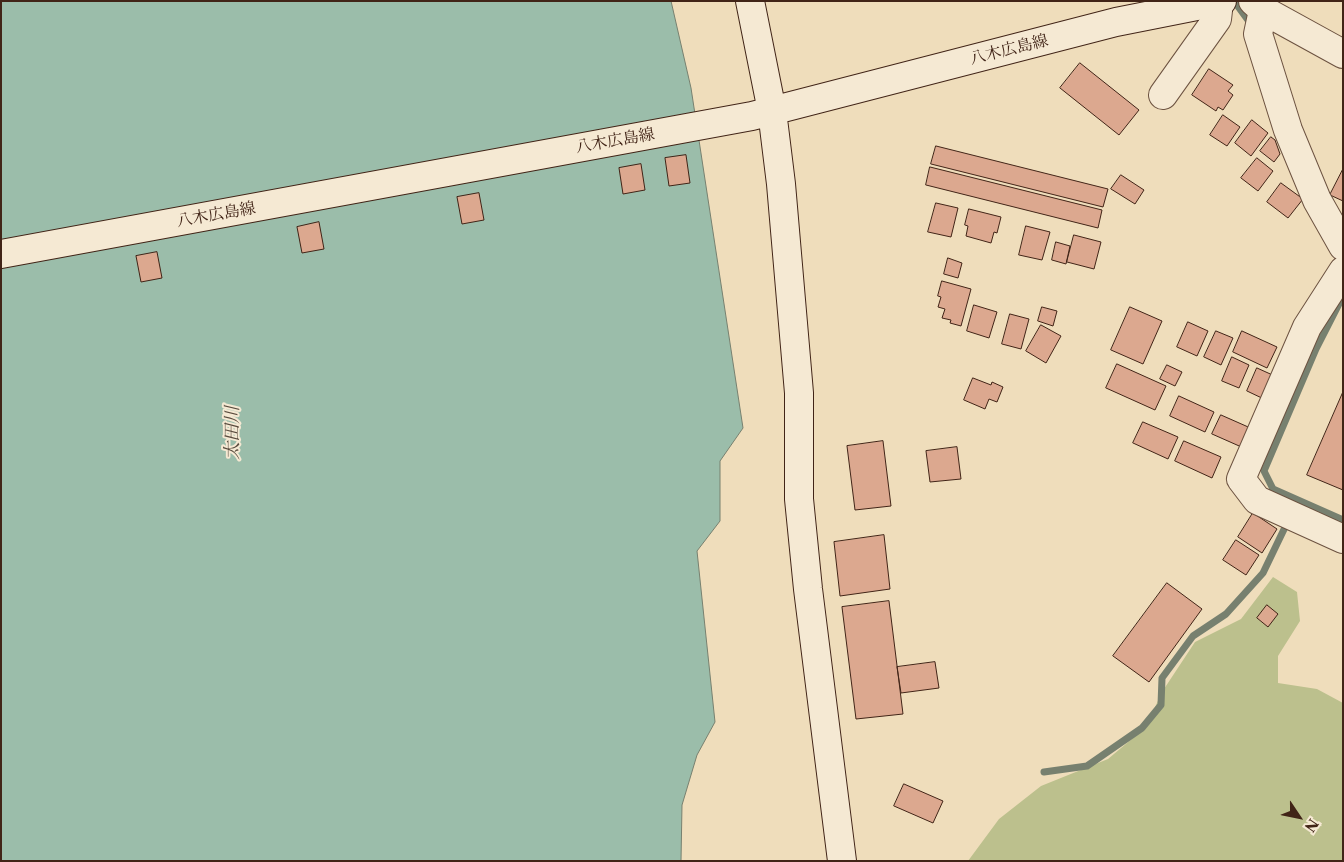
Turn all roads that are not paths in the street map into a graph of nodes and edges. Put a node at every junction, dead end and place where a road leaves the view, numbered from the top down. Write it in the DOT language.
graph roads {
  1 [pos="750,1"];
  2 [pos="1221,2"];
  3 [pos="1258,6"];
  4 [pos="1343,54"];
  5 [pos="1163,95"];
  6 [pos="772,111"];
  7 [pos="1343,246"];
  8 [pos="1,254"];
  9 [pos="1343,271"];
  10 [pos="1343,539"];
  11 [pos="842,861"];
  1 -- 6 [label="street"];
  2 -- 5 [label="street"];
  2 -- 6 [label="street, 八木広島線"];
  3 -- 4 [label="street"];
  3 -- 7 [label="street"];
  6 -- 8 [label="street, 八木広島線"];
  6 -- 11 [label="street"];
  9 -- 10 [label="street"];
}
